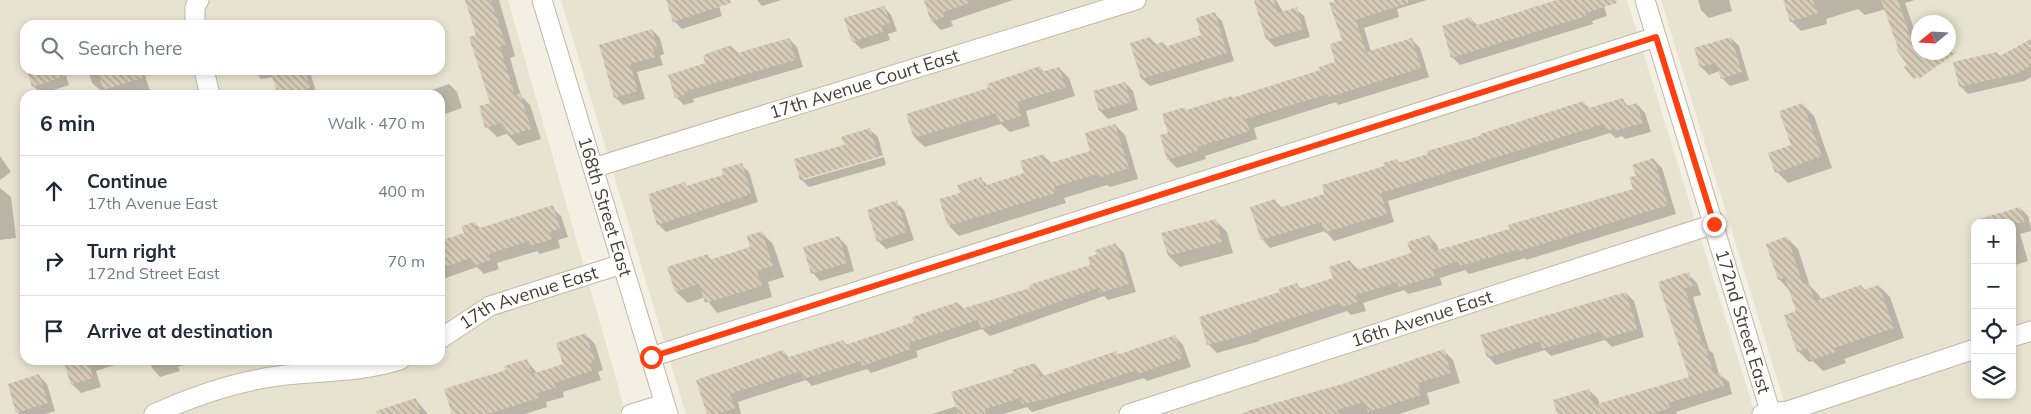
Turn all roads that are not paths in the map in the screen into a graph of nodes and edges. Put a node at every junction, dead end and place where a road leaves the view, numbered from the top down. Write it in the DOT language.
graph roads {
  1 [pos="200,0"];
  2 [pos="542,0"];
  3 [pos="1136,0"];
  4 [pos="1645,0"];
  5 [pos="195,20"];
  6 [pos="1656,37"];
  7 [pos="205,75"];
  8 [pos="209,90"];
  9 [pos="593,168"];
  10 [pos="1714,224"];
  11 [pos="622,264"];
  12 [pos="2031,331"];
  13 [pos="445,336"];
  14 [pos="2016,336"];
  15 [pos="1971,350"];
  16 [pos="651,357"];
  17 [pos="380,365"];
  18 [pos="666,409"];
  19 [pos="1768,413"];
  20 [pos="154,414"];
  21 [pos="631,414"];
  22 [pos="1129,414"];
  1 -- 5 [label="street"];
  2 -- 9 [label="street, 168th Street East"];
  3 -- 9 [label="street, 17th Avenue Court East"];
  4 -- 6 [label="street, 172nd Street East"];
  6 -- 10 [label="street, 172nd Street East"];
  6 -- 16 [label="street"];
  7 -- 8 [label="street"];
  9 -- 11 [label="street, 168th Street East"];
  10 -- 19 [label="street, 172nd Street East"];
  10 -- 22 [label="street, 16th Avenue East"];
  11 -- 13 [label="street, 17th Avenue East"];
  11 -- 16 [label="street, 168th Street East"];
  12 -- 14 [label="street"];
  15 -- 19 [label="street"];
  16 -- 18 [label="street, 168th Street East"];
  17 -- 20 [label="street"];
  18 -- 21 [label="street"];
}
